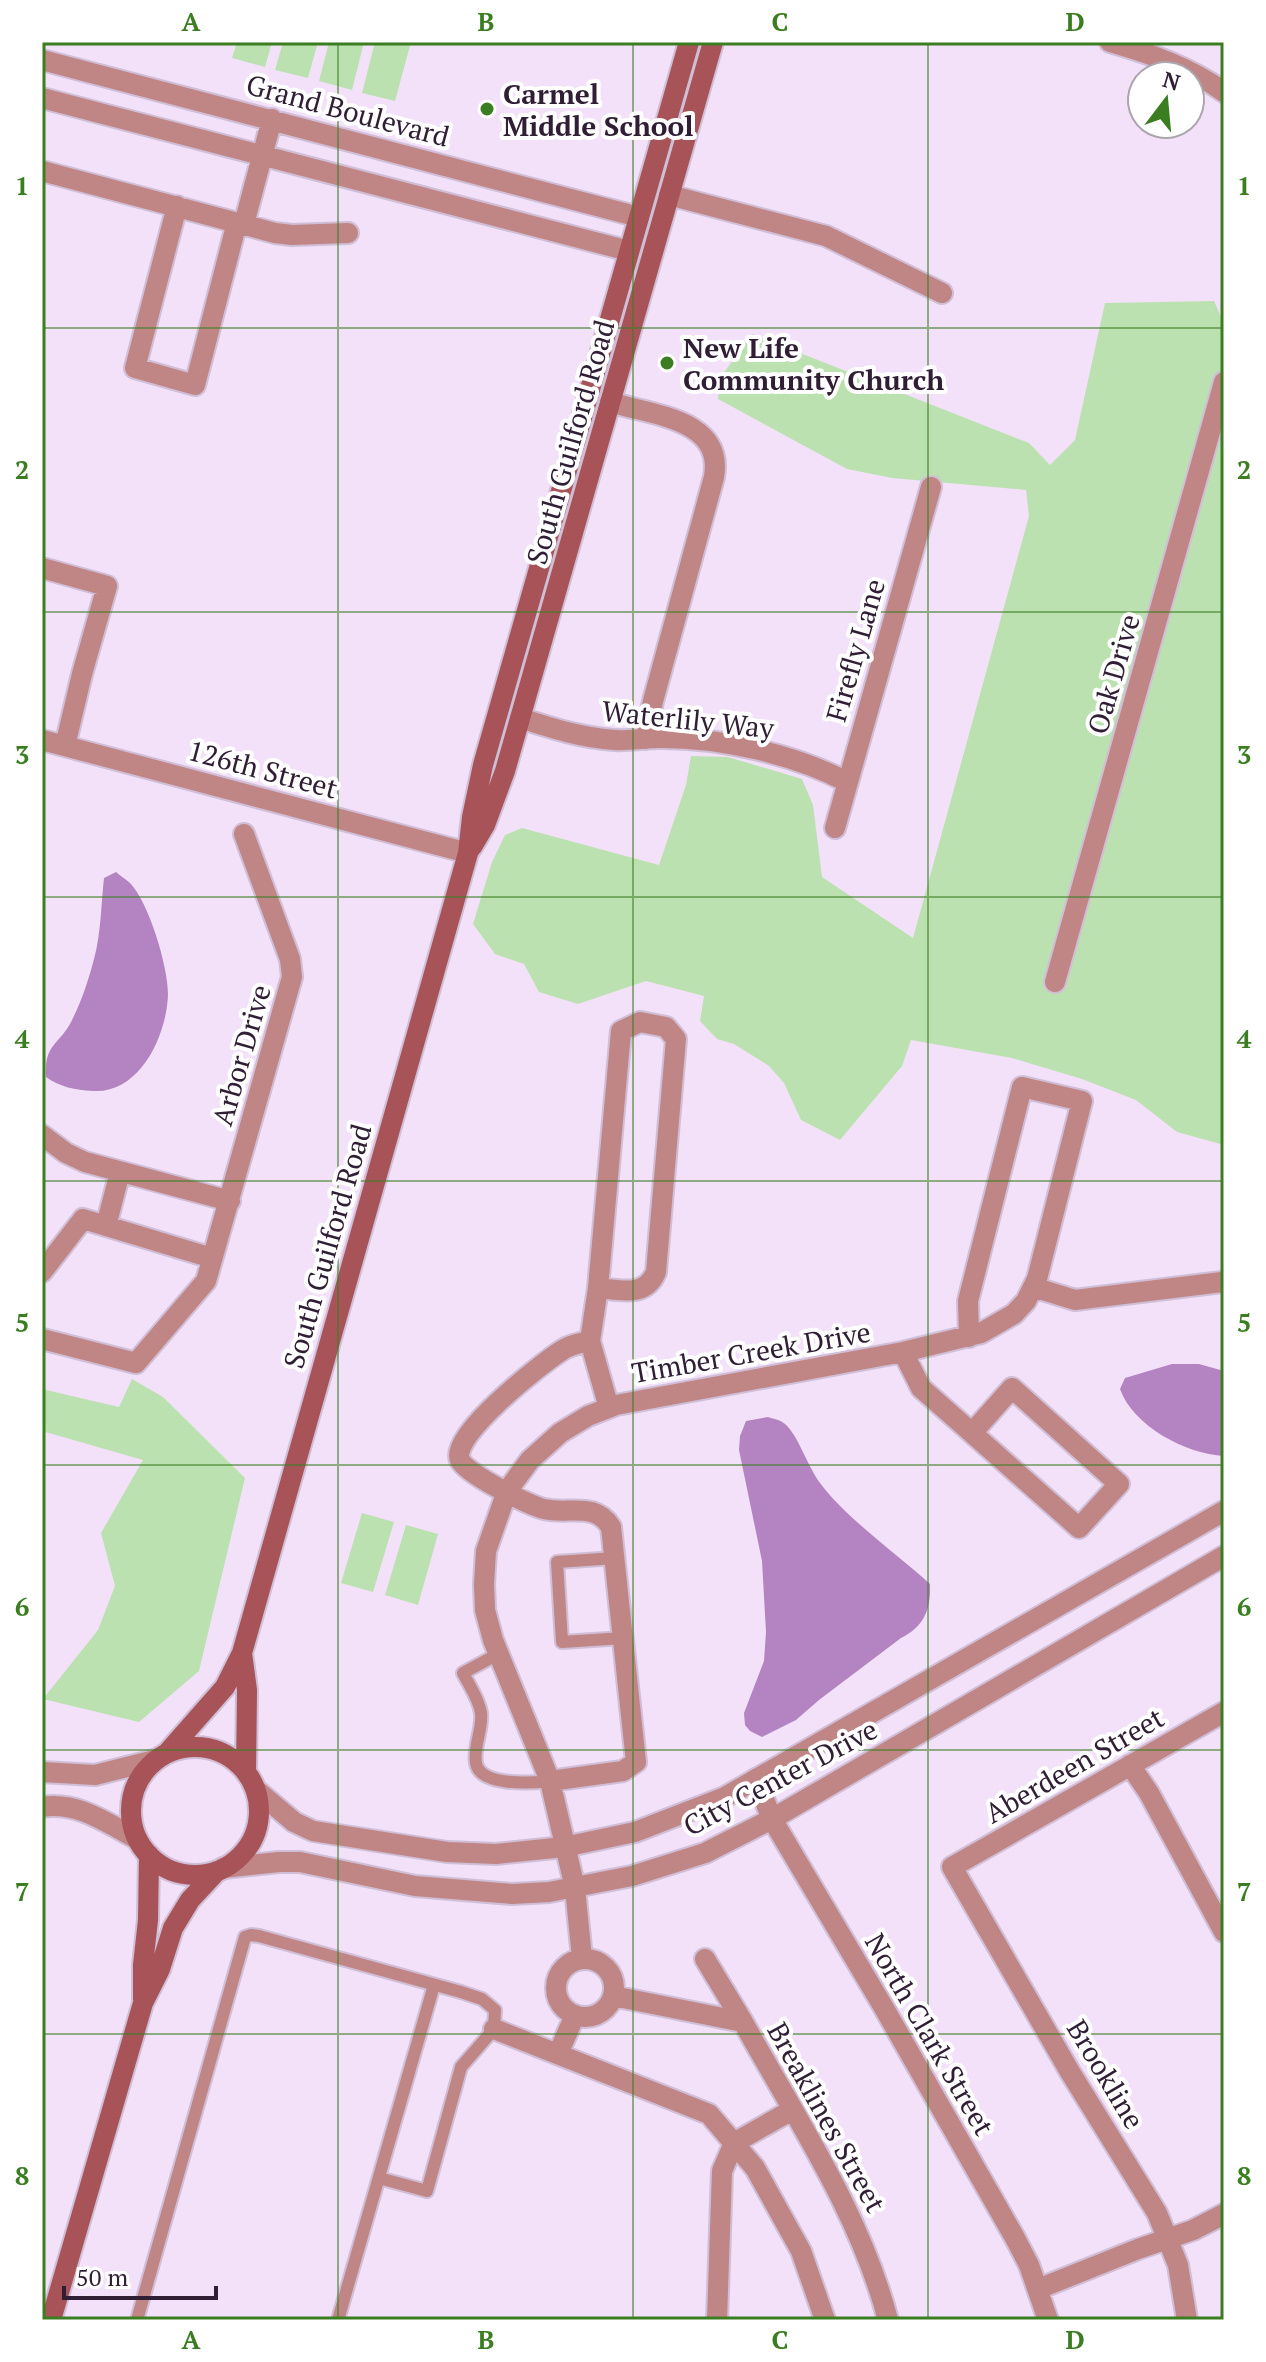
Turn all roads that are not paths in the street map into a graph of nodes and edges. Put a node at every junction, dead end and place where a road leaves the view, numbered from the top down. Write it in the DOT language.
graph roads {
  1 [pos="689,42"];
  2 [pos="713,42"];
  3 [pos="1110,42"];
  4 [pos="42,60"];
  5 [pos="1224,92"];
  6 [pos="42,98"];
  7 [pos="272,119"];
  8 [pos="262,154"];
  9 [pos="42,171"];
  10 [pos="646,190"];
  11 [pos="669,195"];
  12 [pos="177,206"];
  13 [pos="639,217"];
  14 [pos="241,223"];
  15 [pos="661,223"];
  16 [pos="348,233"];
  17 [pos="629,251"];
  18 [pos="652,257"];
  19 [pos="942,293"];
  20 [pos="1224,382"];
  21 [pos="610,402"];
  22 [pos="931,487"];
  23 [pos="42,568"];
  24 [pos="500,711"];
  25 [pos="520,718"];
  26 [pos="646,739"];
  27 [pos="42,740"];
  28 [pos="65,746"];
  29 [pos="847,782"];
  30 [pos="835,828"];
  31 [pos="244,834"];
  32 [pos="468,853"];
  33 [pos="1055,982"];
  34 [pos="42,1135"];
  35 [pos="120,1172"];
  36 [pos="230,1201"];
  37 [pos="106,1226"];
  38 [pos="212,1258"];
  39 [pos="42,1272"];
  40 [pos="1223,1284"];
  41 [pos="1033,1287"];
  42 [pos="598,1288"];
  43 [pos="969,1337"];
  44 [pos="42,1339"];
  45 [pos="590,1341"];
  46 [pos="903,1352"];
  47 [pos="609,1408"];
  48 [pos="972,1433"];
  49 [pos="507,1491"];
  50 [pos="1224,1511"];
  51 [pos="1224,1556"];
  52 [pos="615,1558"];
  53 [pos="624,1638"];
  54 [pos="242,1653"];
  55 [pos="498,1654"];
  56 [pos="1224,1712"];
  57 [pos="161,1757"];
  58 [pos="1130,1765"];
  59 [pos="42,1772"];
  60 [pos="756,1779"];
  61 [pos="250,1780"];
  62 [pos="550,1781"];
  63 [pos="42,1807"];
  64 [pos="772,1819"];
  65 [pos="143,1847"];
  66 [pos="564,1847"];
  67 [pos="952,1867"];
  68 [pos="220,1870"];
  69 [pos="575,1888"];
  70 [pos="1224,1932"];
  71 [pos="582,1958"];
  72 [pos="705,1959"];
  73 [pos="434,1985"];
  74 [pos="613,1996"];
  75 [pos="143,2003"];
  76 [pos="575,2015"];
  77 [pos="743,2022"];
  78 [pos="494,2029"];
  79 [pos="558,2054"];
  80 [pos="792,2110"];
  81 [pos="734,2143"];
  82 [pos="379,2178"];
  83 [pos="1224,2214"];
  84 [pos="1168,2239"];
  85 [pos="1038,2289"];
  86 [pos="51,2320"];
  87 [pos="137,2320"];
  88 [pos="338,2320"];
  89 [pos="717,2320"];
  90 [pos="825,2320"];
  91 [pos="888,2320"];
  92 [pos="1048,2320"];
  93 [pos="1187,2320"];
  1 -- 10 [label="main road, South Guilford Road"];
  2 -- 11 [label="main road, South Guilford Road"];
  3 -- 5 [label="street"];
  4 -- 7 [label="street, Grand Boulevard"];
  6 -- 8 [label="street"];
  7 -- 8 [label="street"];
  7 -- 13 [label="street, Grand Boulevard"];
  8 -- 14 [label="street"];
  8 -- 17 [label="street"];
  9 -- 12 [label="street"];
  10 -- 11 [label="lane"];
  10 -- 13 [label="main road, South Guilford Road"];
  11 -- 15 [label="main road, South Guilford Road"];
  11 -- 19 [label="street"];
  12 -- 14 [label="street"];
  12 -- 14 [label="street"];
  13 -- 15 [label="lane"];
  13 -- 17 [label="main road, South Guilford Road"];
  14 -- 16 [label="street"];
  15 -- 18 [label="main road, South Guilford Road"];
  17 -- 18 [label="lane"];
  17 -- 24 [label="main road, South Guilford Road"];
  18 -- 21 [label="main road, South Guilford Road"];
  20 -- 33 [label="street, Oak Drive"];
  21 -- 25 [label="main road, South Guilford Road"];
  21 -- 26 [label="street"];
  22 -- 29 [label="street, Firefly Lane"];
  23 -- 28 [label="street"];
  24 -- 25 [label="lane"];
  24 -- 32 [label="main road, South Guilford Road"];
  25 -- 26 [label="street, Waterlily Way"];
  25 -- 32 [label="main road, South Guilford Road"];
  26 -- 29 [label="street, Waterlily Way"];
  27 -- 28 [label="street, 126th Street"];
  28 -- 32 [label="street, 126th Street"];
  29 -- 30 [label="street, Firefly Lane"];
  31 -- 36 [label="street, Arbor Drive"];
  32 -- 54 [label="main road, South Guilford Road"];
  34 -- 35 [label="street"];
  35 -- 36 [label="street"];
  35 -- 37 [label="street"];
  36 -- 38 [label="street, Arbor Drive"];
  37 -- 38 [label="street"];
  37 -- 39 [label="street"];
  38 -- 44 [label="street, Arbor Drive"];
  40 -- 41 [label="street"];
  41 -- 43 [label="street, Timber Creek Drive"];
  41 -- 43 [label="street, Timber Creek Drive"];
  42 -- 42 [label="street, Timber Creek Drive"];
  42 -- 45 [label="street, Timber Creek Drive"];
  43 -- 46 [label="street, Timber Creek Drive"];
  45 -- 47 [label="street, Timber Creek Drive"];
  45 -- 49 [label="street"];
  46 -- 47 [label="street, Timber Creek Drive"];
  46 -- 48 [label="street, Timber Creek Drive"];
  47 -- 49 [label="street, Timber Creek Drive"];
  48 -- 48 [label="street, Timber Creek Drive"];
  49 -- 52 [label="street"];
  49 -- 55 [label="street, Timber Creek Drive"];
  50 -- 60 [label="street, City Center Drive"];
  51 -- 64 [label="street, City Center Drive"];
  52 -- 53 [label="street"];
  52 -- 53 [label="lane"];
  53 -- 62 [label="street"];
  54 -- 57 [label="main road, South Guilford Road"];
  54 -- 61 [label="main road, South Guilford Road"];
  55 -- 62 [label="street, Timber Creek Drive"];
  55 -- 62 [label="lane"];
  56 -- 58 [label="street, Aberdeen Street"];
  57 -- 59 [label="street"];
  57 -- 61 [label="main road"];
  57 -- 65 [label="main road"];
  58 -- 67 [label="street, Aberdeen Street"];
  58 -- 70 [label="street"];
  60 -- 64 [label="street, North Clark Street"];
  60 -- 66 [label="street, City Center Drive"];
  61 -- 66 [label="street, City Center Drive"];
  61 -- 68 [label="main road"];
  62 -- 66 [label="street, Timber Creek Drive"];
  63 -- 65 [label="street"];
  64 -- 69 [label="street, City Center Drive"];
  64 -- 85 [label="street, North Clark Street"];
  65 -- 68 [label="main road"];
  65 -- 75 [label="main road"];
  66 -- 69 [label="street, Timber Creek Drive"];
  67 -- 84 [label="street, Brookline"];
  68 -- 69 [label="street, City Center Drive"];
  68 -- 75 [label="main road"];
  69 -- 71 [label="street"];
  71 -- 74 [label="street"];
  71 -- 76 [label="street"];
  72 -- 77 [label="street"];
  73 -- 78 [label="lane"];
  73 -- 82 [label="lane"];
  73 -- 87 [label="lane"];
  74 -- 76 [label="street"];
  74 -- 77 [label="street, Breaklines Street"];
  75 -- 86 [label="main road"];
  76 -- 79 [label="street"];
  77 -- 80 [label="street, Breaklines Street"];
  78 -- 79 [label="street"];
  78 -- 82 [label="lane"];
  79 -- 81 [label="street"];
  80 -- 81 [label="street"];
  80 -- 91 [label="street, Breaklines Street"];
  81 -- 89 [label="street"];
  81 -- 90 [label="street"];
  82 -- 88 [label="lane"];
  83 -- 84 [label="street"];
  84 -- 85 [label="street"];
  84 -- 93 [label="street, Brookline"];
  85 -- 92 [label="street, North Clark Street"];
}
